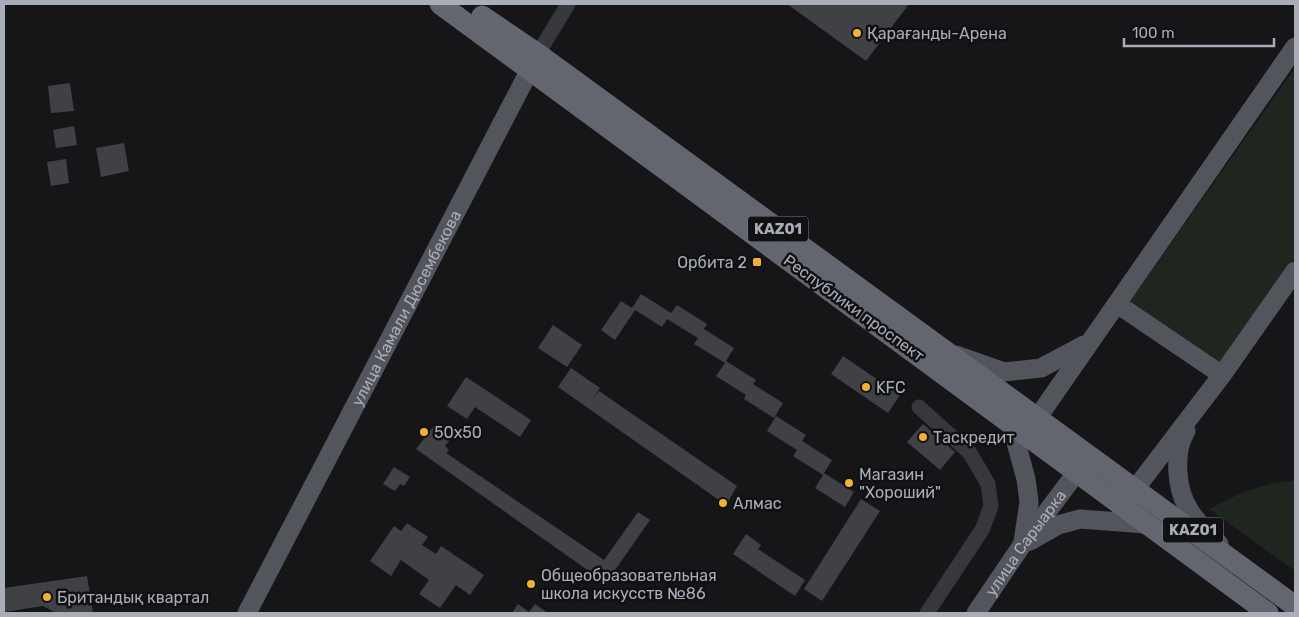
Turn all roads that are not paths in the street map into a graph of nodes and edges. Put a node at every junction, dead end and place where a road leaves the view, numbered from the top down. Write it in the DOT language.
graph roads {
  1 [pos="440,4"];
  2 [pos="465,4"];
  3 [pos="568,4"];
  4 [pos="1295,47"];
  5 [pos="534,61"];
  6 [pos="1295,270"];
  7 [pos="1117,304"];
  8 [pos="1092,340"];
  9 [pos="945,350"];
  10 [pos="1218,382"];
  11 [pos="919,407"];
  12 [pos="1024,425"];
  13 [pos="1089,456"];
  14 [pos="1076,472"];
  15 [pos="1136,488"];
  16 [pos="1122,506"];
  17 [pos="1146,524"];
  18 [pos="1022,545"];
  19 [pos="1235,561"];
  20 [pos="1295,606"];
  21 [pos="247,613"];
  22 [pos="927,613"];
  23 [pos="976,613"];
  24 [pos="1268,613"];
  1 -- 5 [label="highway, Республики проспект / KАZ01"];
  2 -- 5 [label="highway, Республики проспект / KАZ01"];
  3 -- 5 [label="street, улица Камали Дюсембекова"];
  4 -- 7 [label="main road"];
  5 -- 9 [label="highway, Республики проспект / KАZ01"];
  5 -- 12 [label="highway, Республики проспект / KАZ01"];
  5 -- 21 [label="main road, улица Камали Дюсембекова"];
  6 -- 10 [label="main road"];
  7 -- 8 [label="main road"];
  7 -- 10 [label="main road"];
  8 -- 9 [label="main road"];
  8 -- 12 [label="main road"];
  9 -- 12 [label="highway, Республики проспект / KАZ01"];
  10 -- 15 [label="main road"];
  10 -- 19 [label="main road"];
  11 -- 22 [label="street"];
  12 -- 13 [label="highway, Республики проспект / KАZ01"];
  12 -- 14 [label="highway, Республики проспект / KАZ01"];
  12 -- 18 [label="main road"];
  13 -- 14 [label="main road, улица Сарыарка"];
  13 -- 15 [label="highway, Республики проспект / KАZ01"];
  14 -- 16 [label="highway, Республики проспект / KАZ01"];
  14 -- 18 [label="main road, улица Сарыарка"];
  15 -- 16 [label="main road"];
  15 -- 19 [label="highway, Республики проспект / KАZ01"];
  16 -- 17 [label="highway, Республики проспект / KАZ01"];
  17 -- 18 [label="main road"];
  17 -- 24 [label="highway, Республики проспект / KАZ01"];
  18 -- 23 [label="main road, улица Сарыарка"];
  19 -- 20 [label="highway, Республики проспект / KАZ01"];
}
